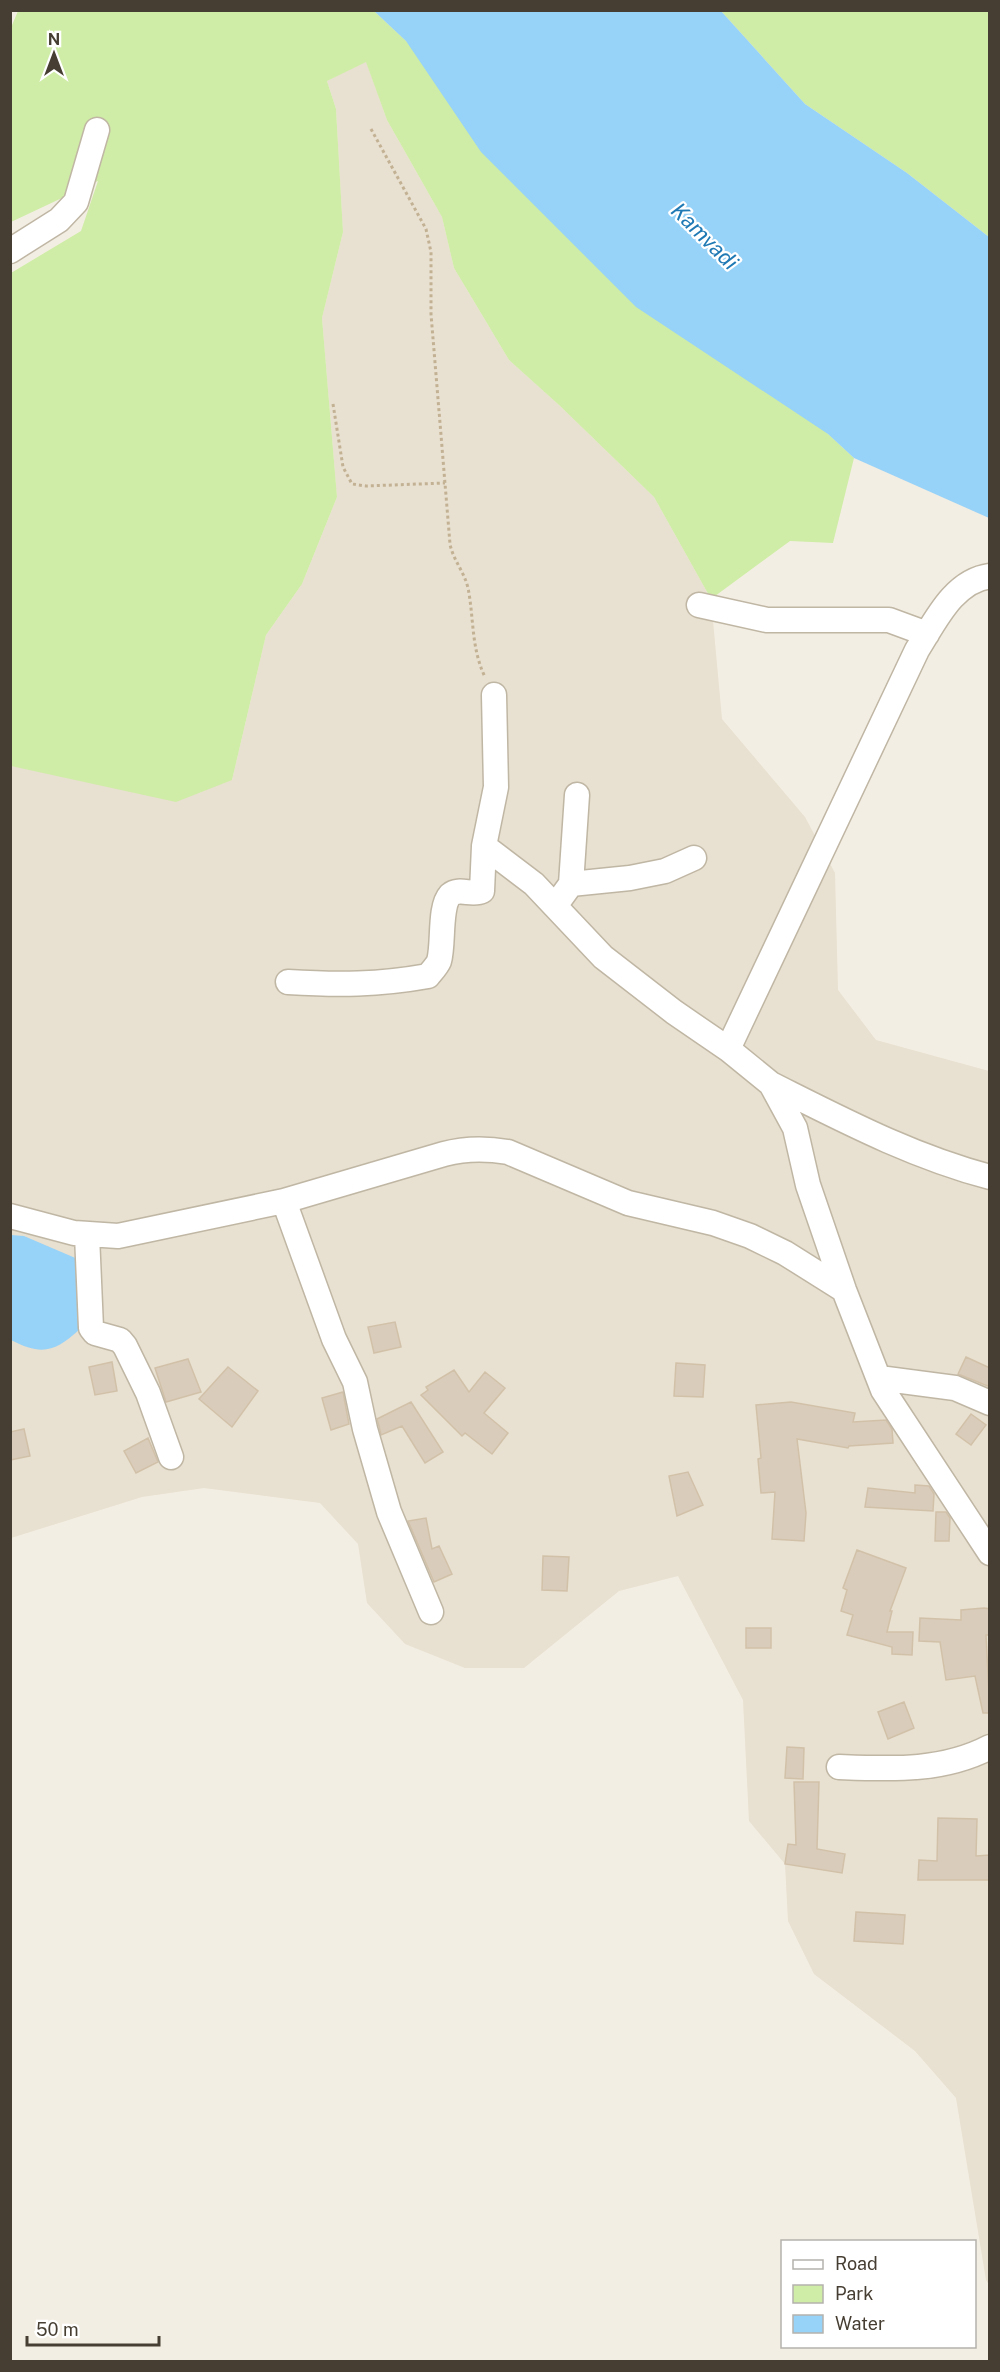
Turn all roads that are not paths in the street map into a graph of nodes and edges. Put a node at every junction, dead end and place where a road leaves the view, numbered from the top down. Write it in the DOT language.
graph roads {
  1 [pos="97,130"];
  2 [pos="10,251"];
  3 [pos="990,576"];
  4 [pos="699,605"];
  5 [pos="927,634"];
  6 [pos="494,695"];
  7 [pos="578,795"];
  8 [pos="484,846"];
  9 [pos="694,858"];
  10 [pos="571,884"];
  11 [pos="555,906"];
  12 [pos="288,982"];
  13 [pos="728,1049"];
  14 [pos="771,1084"];
  15 [pos="990,1177"];
  16 [pos="284,1201"];
  17 [pos="10,1216"];
  18 [pos="87,1235"];
  19 [pos="844,1290"];
  20 [pos="879,1378"];
  21 [pos="990,1403"];
  22 [pos="171,1457"];
  23 [pos="990,1553"];
  24 [pos="431,1612"];
  25 [pos="990,1747"];
  26 [pos="839,1767"];
  1 -- 2 [label="street"];
  3 -- 5 [label="street"];
  4 -- 5 [label="street"];
  5 -- 13 [label="street"];
  6 -- 8 [label="street"];
  7 -- 10 [label="street"];
  8 -- 11 [label="street"];
  8 -- 12 [label="street"];
  9 -- 10 [label="street"];
  10 -- 11 [label="street"];
  11 -- 13 [label="street"];
  13 -- 14 [label="street"];
  14 -- 15 [label="street"];
  14 -- 19 [label="street"];
  16 -- 18 [label="street"];
  16 -- 19 [label="street"];
  16 -- 24 [label="street"];
  17 -- 18 [label="street"];
  18 -- 22 [label="street"];
  19 -- 20 [label="street"];
  20 -- 21 [label="street"];
  20 -- 23 [label="street"];
  25 -- 26 [label="street"];
}
